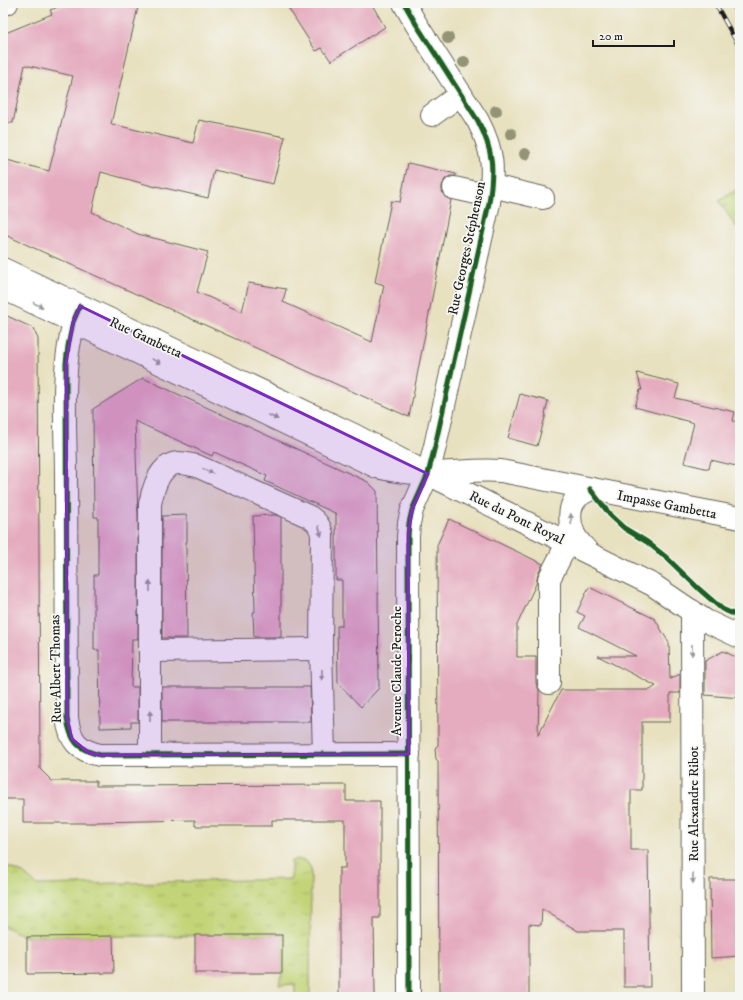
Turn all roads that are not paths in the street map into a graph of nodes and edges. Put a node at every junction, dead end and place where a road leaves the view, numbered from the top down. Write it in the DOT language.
graph roads {
  1 [pos="7,3"];
  2 [pos="404,3"];
  3 [pos="3,4"];
  4 [pos="461,94"];
  5 [pos="432,115"];
  6 [pos="454,188"];
  7 [pos="491,191"];
  8 [pos="544,198"];
  9 [pos="3,269"];
  10 [pos="3,288"];
  11 [pos="77,314"];
  12 [pos="290,405"];
  13 [pos="435,446"];
  14 [pos="428,474"];
  15 [pos="590,489"];
  16 [pos="740,518"];
  17 [pos="568,542"];
  18 [pos="589,553"];
  19 [pos="692,611"];
  20 [pos="740,637"];
  21 [pos="321,649"];
  22 [pos="150,651"];
  23 [pos="549,683"];
  24 [pos="324,754"];
  25 [pos="408,754"];
  26 [pos="150,755"];
  27 [pos="409,997"];
  28 [pos="693,997"];
  1 -- 3 [label="street"];
  2 -- 4 [label="street, Rue Georges Stéphenson"];
  4 -- 5 [label="street"];
  4 -- 7 [label="street, Rue Georges Stéphenson"];
  6 -- 7 [label="street"];
  7 -- 8 [label="street"];
  7 -- 13 [label="street, Rue Georges Stéphenson"];
  9 -- 11 [label="street, Rue Gambetta"];
  10 -- 11 [label="street, one-way"];
  11 -- 12 [label="street, Rue Gambetta"];
  11 -- 14 [label="street, Impasse Gambetta, one-way"];
  11 -- 26 [label="street, Rue Albert Thomas"];
  12 -- 14 [label="street, Rue du Pont Royal"];
  13 -- 14 [label="street, Avenue Claude Peroche"];
  14 -- 15 [label="street, Impasse Gambetta"];
  14 -- 17 [label="street, Rue du Pont Royal"];
  14 -- 25 [label="street, Avenue Claude Peroche"];
  15 -- 16 [label="street, Impasse Gambetta"];
  18 -- 15 [label="street, one-way"];
  17 -- 18 [label="street, Rue du Pont Royal"];
  17 -- 23 [label="street"];
  18 -- 19 [label="street, Rue du Pont Royal"];
  19 -- 20 [label="street, Rue du Pont Royal"];
  19 -- 28 [label="street, Rue Alexandre Ribot, one-way"];
  21 -- 22 [label="street"];
  22 -- 21 [label="street, one-way"];
  21 -- 24 [label="street, one-way"];
  26 -- 22 [label="street, one-way"];
  24 -- 25 [label="street, Rue Albert Thomas"];
  24 -- 26 [label="street, Rue Albert Thomas"];
  25 -- 27 [label="street, Avenue Claude Peroche"];
}
